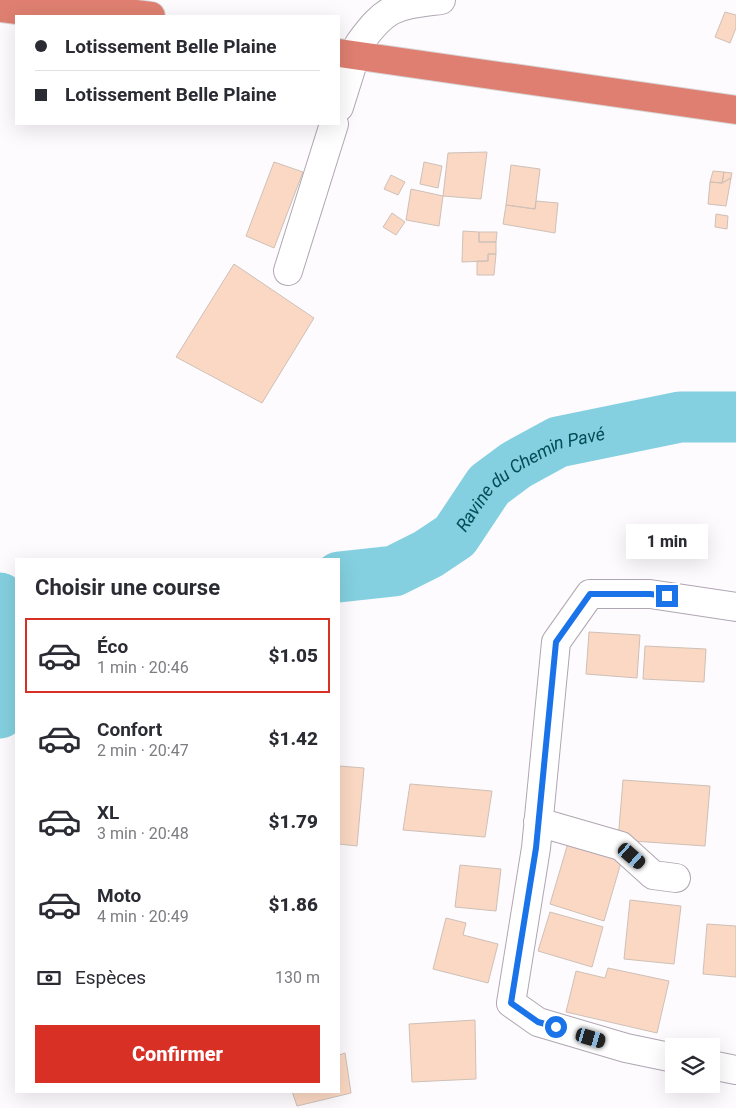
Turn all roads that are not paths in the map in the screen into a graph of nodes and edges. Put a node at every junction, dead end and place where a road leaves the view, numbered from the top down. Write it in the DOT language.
graph roads {
  1 [pos="28,0"];
  2 [pos="441,0"];
  3 [pos="0,8"];
  4 [pos="53,15"];
  5 [pos="143,15"];
  6 [pos="348,48"];
  7 [pos="736,96"];
  8 [pos="340,100"];
  9 [pos="736,110"];
  10 [pos="334,125"];
  11 [pos="288,271"];
  12 [pos="736,607"];
  13 [pos="538,822"];
  14 [pos="676,878"];
  15 [pos="665,1056"];
  16 [pos="720,1067"];
  17 [pos="736,1070"];
  1 -- 5 [label="highway"];
  2 -- 6 [label="street"];
  3 -- 4 [label="highway"];
  6 -- 7 [label="highway"];
  6 -- 8 [label="street"];
  6 -- 9 [label="highway"];
  10 -- 11 [label="street"];
  12 -- 13 [label="street"];
  13 -- 14 [label="street"];
  13 -- 15 [label="street"];
  16 -- 17 [label="street"];
}
